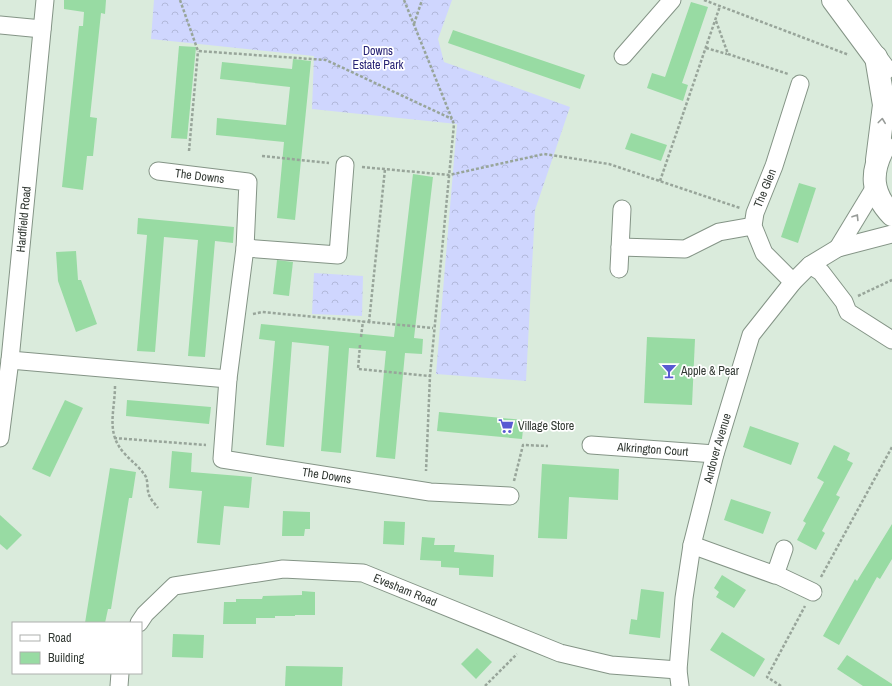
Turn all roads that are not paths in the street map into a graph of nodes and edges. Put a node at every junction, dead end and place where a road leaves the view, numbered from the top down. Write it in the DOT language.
graph roads {
  1 [pos="45,0"];
  2 [pos="672,0"];
  3 [pos="834,0"];
  4 [pos="0,25"];
  5 [pos="42,29"];
  6 [pos="623,56"];
  7 [pos="875,56"];
  8 [pos="892,80"];
  9 [pos="800,84"];
  10 [pos="892,139"];
  11 [pos="877,160"];
  12 [pos="345,165"];
  13 [pos="158,171"];
  14 [pos="875,187"];
  15 [pos="622,209"];
  16 [pos="892,215"];
  17 [pos="754,219"];
  18 [pos="892,234"];
  19 [pos="620,247"];
  20 [pos="245,248"];
  21 [pos="838,248"];
  22 [pos="810,265"];
  23 [pos="619,269"];
  24 [pos="793,282"];
  25 [pos="892,340"];
  26 [pos="10,360"];
  27 [pos="228,379"];
  28 [pos="0,438"];
  29 [pos="591,446"];
  30 [pos="715,454"];
  31 [pos="510,496"];
  32 [pos="692,545"];
  33 [pos="784,549"];
  34 [pos="775,574"];
  35 [pos="813,592"];
  36 [pos="141,622"];
  37 [pos="120,674"];
  38 [pos="679,678"];
  39 [pos="119,686"];
  1 -- 5 [label="street, Hardfield Road"];
  2 -- 6 [label="street"];
  3 -- 7 [label="street"];
  4 -- 5 [label="street"];
  5 -- 26 [label="street, Hardfield Road"];
  7 -- 8 [label="street"];
  11 -- 7 [label="street, one-way"];
  9 -- 17 [label="street, The Glen"];
  10 -- 11 [label="street"];
  11 -- 14 [label="street"];
  12 -- 20 [label="street"];
  13 -- 20 [label="street, The Downs"];
  14 -- 16 [label="street"];
  21 -- 14 [label="street, Andover Avenue, one-way"];
  15 -- 19 [label="street"];
  17 -- 19 [label="street"];
  17 -- 24 [label="street"];
  18 -- 21 [label="street, Andover Avenue"];
  19 -- 23 [label="street"];
  20 -- 27 [label="street, The Downs"];
  21 -- 22 [label="street, Andover Avenue"];
  22 -- 24 [label="street, Andover Avenue"];
  22 -- 25 [label="street"];
  24 -- 30 [label="street, Andover Avenue"];
  26 -- 27 [label="street"];
  26 -- 28 [label="street, Hardfield Road"];
  27 -- 31 [label="street, The Downs"];
  29 -- 30 [label="street, Alkrington Court"];
  30 -- 32 [label="street, Andover Avenue"];
  32 -- 34 [label="street"];
  32 -- 38 [label="street, Andover Avenue"];
  33 -- 34 [label="street"];
  34 -- 35 [label="street"];
  36 -- 38 [label="street, Evesham Road"];
  37 -- 39 [label="street"];
}
